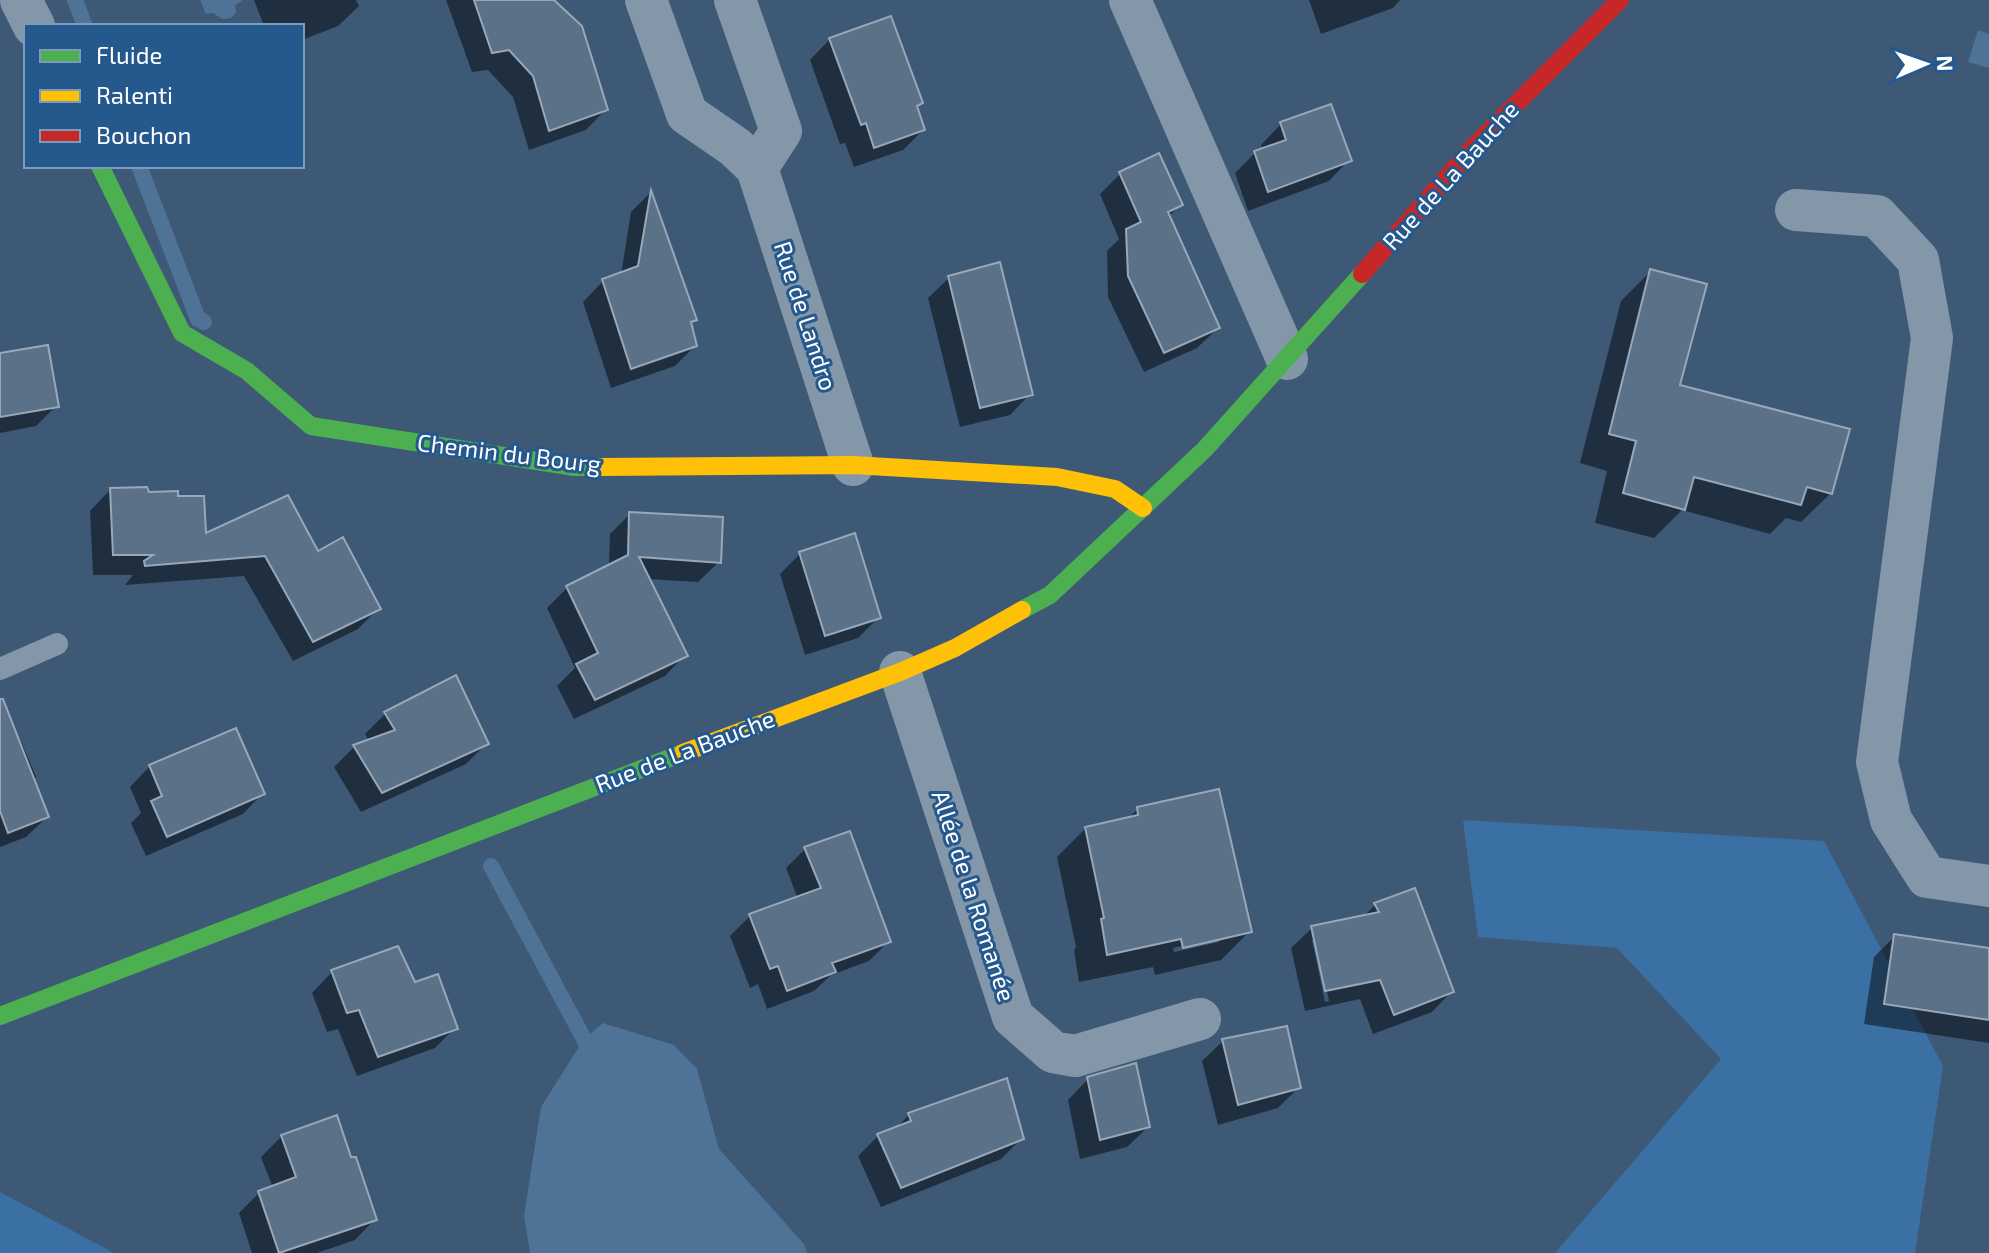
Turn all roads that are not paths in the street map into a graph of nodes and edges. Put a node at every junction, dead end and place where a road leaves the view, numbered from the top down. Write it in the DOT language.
graph roads {
  1 [pos="21,0"];
  2 [pos="646,0"];
  3 [pos="735,0"];
  4 [pos="1130,0"];
  5 [pos="1620,0"];
  6 [pos="33,24"];
  7 [pos="101,168"];
  8 [pos="757,168"];
  9 [pos="1796,210"];
  10 [pos="1287,359"];
  11 [pos="853,465"];
  12 [pos="1143,508"];
  13 [pos="57,644"];
  14 [pos="0,669"];
  15 [pos="900,672"];
  16 [pos="1989,886"];
  17 [pos="0,1016"];
  18 [pos="1200,1019"];
  1 -- 6 [label="street"];
  2 -- 8 [label="street"];
  3 -- 8 [label="street"];
  4 -- 10 [label="street"];
  5 -- 10 [label="street, Rue de La Bauche"];
  7 -- 11 [label="street, Chemin du Bourg"];
  8 -- 11 [label="street, Rue de Landro"];
  9 -- 16 [label="street"];
  10 -- 12 [label="street, Rue de La Bauche"];
  11 -- 12 [label="street, Chemin du Bourg"];
  12 -- 15 [label="street, Rue de La Bauche"];
  13 -- 14 [label="lane"];
  15 -- 17 [label="street, Rue de La Bauche"];
  15 -- 18 [label="street, Allée de la Romanée"];
}
